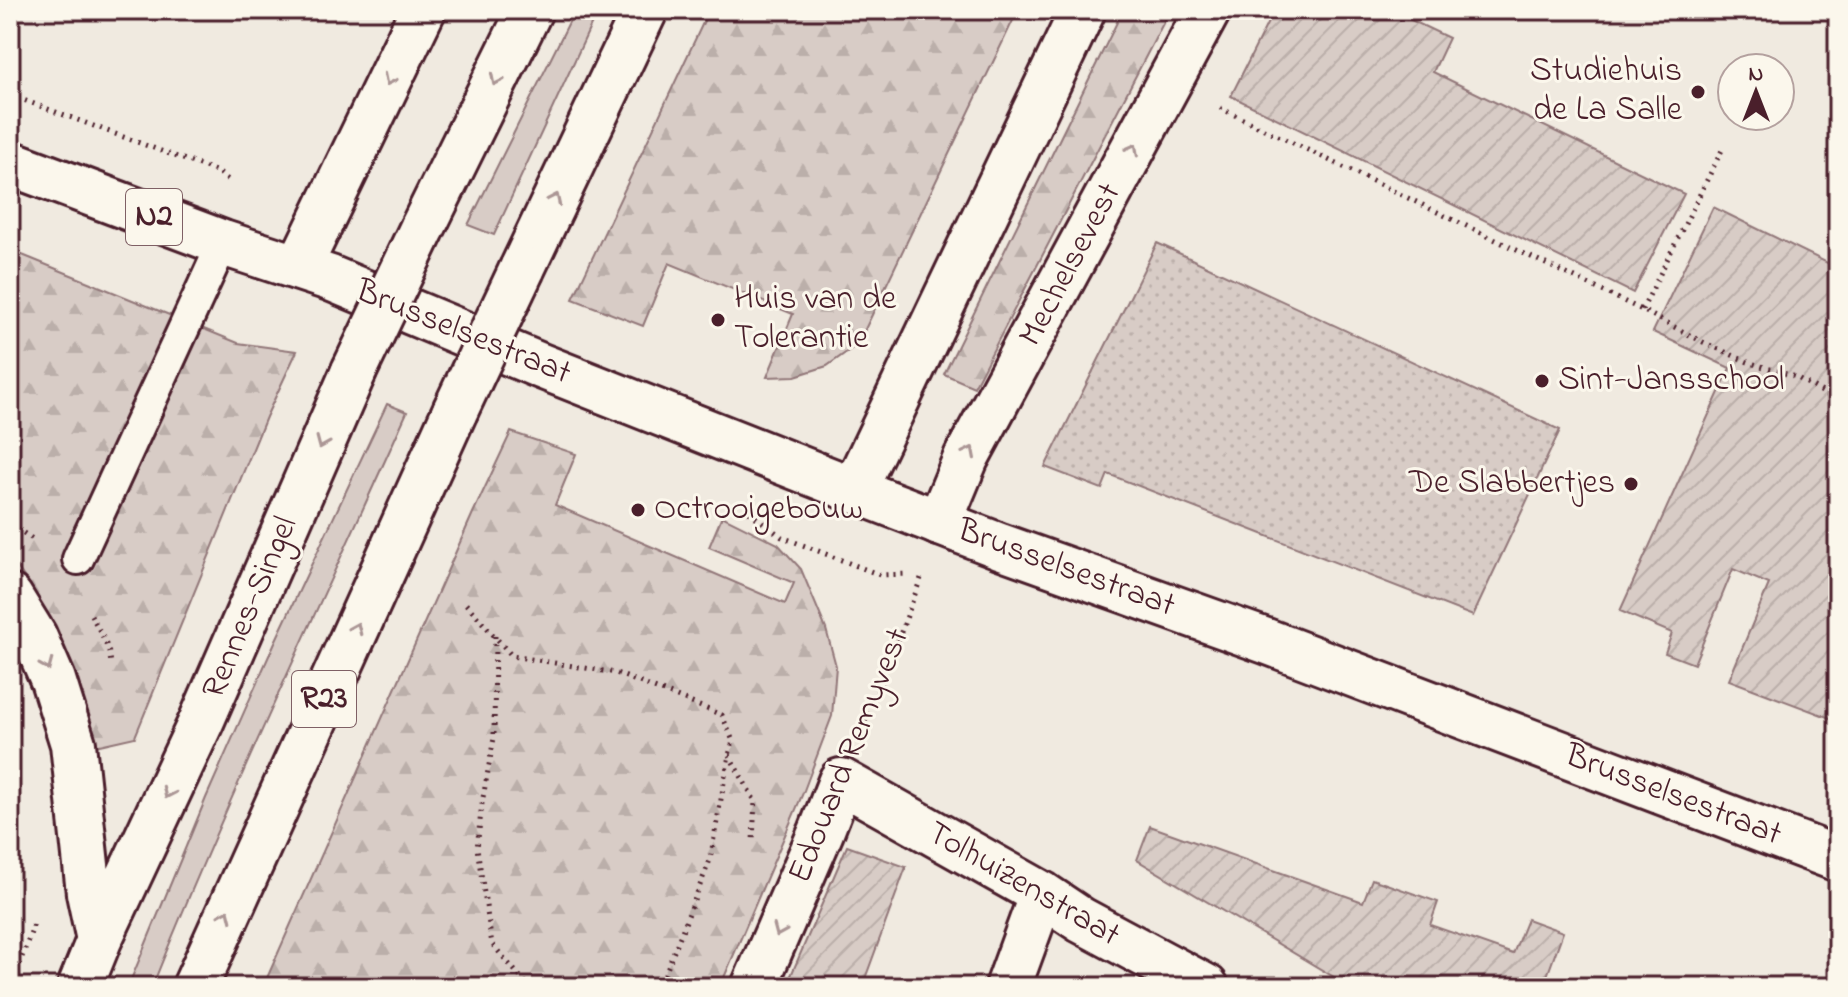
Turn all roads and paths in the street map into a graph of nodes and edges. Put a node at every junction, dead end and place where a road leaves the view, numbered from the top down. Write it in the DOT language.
graph roads {
  1 [pos="423,10"];
  2 [pos="530,10"];
  3 [pos="645,10"];
  4 [pos="1083,10"];
  5 [pos="1208,10"];
  6 [pos="10,95"];
  7 [pos="1216,105"];
  8 [pos="1722,150"];
  9 [pos="10,163"];
  10 [pos="218,172"];
  11 [pos="223,243"];
  12 [pos="299,267"];
  13 [pos="1642,310"];
  14 [pos="1838,401"];
  15 [pos="854,490"];
  16 [pos="939,523"];
  17 [pos="78,559"];
  18 [pos="10,597"];
  19 [pos="466,604"];
  20 [pos="495,636"];
  21 [pos="729,755"];
  22 [pos="841,781"];
  23 [pos="752,848"];
  24 [pos="1838,859"];
  25 [pos="1042,894"];
  26 [pos="33,927"];
  27 [pos="99,940"];
  28 [pos="11,987"];
  29 [pos="80,987"];
  30 [pos="195,987"];
  31 [pos="529,987"];
  32 [pos="660,987"];
  33 [pos="754,987"];
  34 [pos="1008,987"];
  35 [pos="1206,987"];
  1 -- 12 [label="main road, one-way"];
  2 -- 27 [label="main road, Rennes-Singel, one-way, bridge"];
  30 -- 3 [label="main road, R23, one-way, bridge"];
  4 -- 15 [label="main road"];
  16 -- 5 [label="main road, Mechelsevest, one-way"];
  6 -- 10 [label="path"];
  7 -- 13 [label="path"];
  8 -- 13 [label="path"];
  9 -- 11 [label="main road, N2"];
  11 -- 12 [label="main road, N2"];
  11 -- 17 [label="lane"];
  12 -- 15 [label="main road, Brusselsestraat / N2"];
  13 -- 14 [label="path"];
  15 -- 16 [label="main road, Brusselsestraat"];
  16 -- 22 [label="path, Edouard Remyvest"];
  16 -- 24 [label="main road, Brusselsestraat"];
  18 -- 27 [label="main road, one-way"];
  19 -- 20 [label="path"];
  20 -- 21 [label="path"];
  20 -- 31 [label="path"];
  21 -- 23 [label="path"];
  21 -- 32 [label="path"];
  22 -- 25 [label="main road, Tolhuizenstraat"];
  22 -- 33 [label="main road, Edouard Remyvest, one-way"];
  25 -- 34 [label="main road"];
  25 -- 35 [label="main road, Tolhuizenstraat"];
  26 -- 28 [label="path"];
  27 -- 29 [label="main road, Rennes-Singel"];
}
